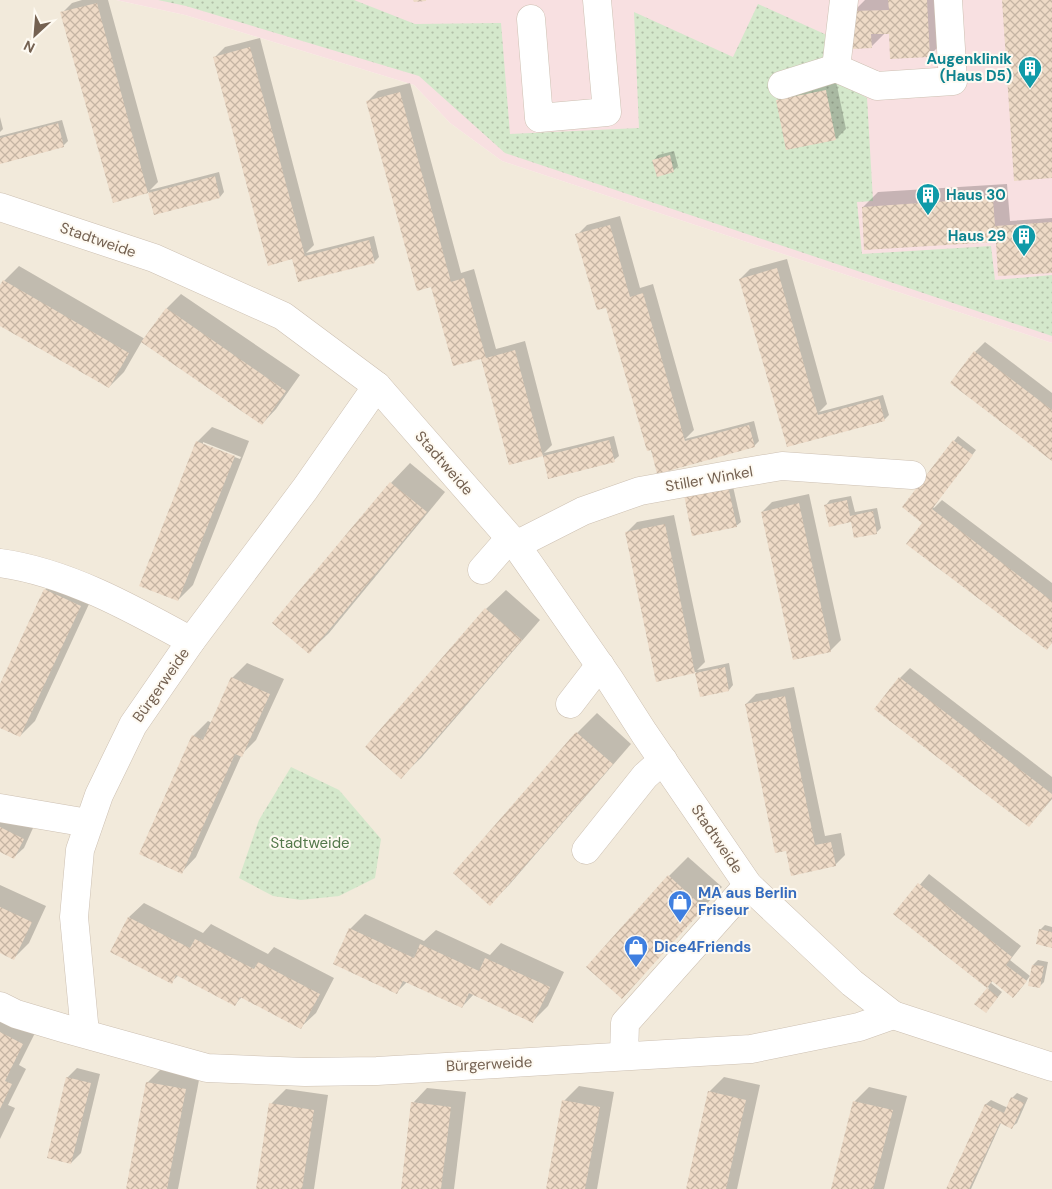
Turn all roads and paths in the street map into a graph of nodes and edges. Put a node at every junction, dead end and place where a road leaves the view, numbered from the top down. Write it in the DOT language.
graph roads {
  1 [pos="598,0"];
  2 [pos="844,0"];
  3 [pos="948,0"];
  4 [pos="531,19"];
  5 [pos="836,68"];
  6 [pos="782,85"];
  7 [pos="0,207"];
  8 [pos="378,386"];
  9 [pos="912,475"];
  10 [pos="513,542"];
  11 [pos="0,563"];
  12 [pos="482,570"];
  13 [pos="191,642"];
  14 [pos="600,665"];
  15 [pos="570,704"];
  16 [pos="663,760"];
  17 [pos="0,808"];
  18 [pos="88,823"];
  19 [pos="586,850"];
  20 [pos="748,885"];
  21 [pos="0,1006"];
  22 [pos="894,1015"];
  23 [pos="85,1034"];
  24 [pos="624,1056"];
  25 [pos="1052,1067"];
  1 -- 4 [label="street"];
  2 -- 5 [label="street"];
  3 -- 5 [label="street"];
  5 -- 6 [label="street"];
  7 -- 8 [label="street, Stadtweide"];
  8 -- 10 [label="street, Stadtweide"];
  8 -- 13 [label="street, Bürgerweide"];
  9 -- 10 [label="street, Stiller Winkel"];
  10 -- 12 [label="street"];
  10 -- 14 [label="street, Stadtweide"];
  11 -- 13 [label="street"];
  13 -- 18 [label="street, Bürgerweide"];
  14 -- 15 [label="street"];
  14 -- 16 [label="street, Stadtweide"];
  16 -- 19 [label="street"];
  16 -- 20 [label="street, Stadtweide"];
  17 -- 18 [label="street"];
  18 -- 23 [label="street, Bürgerweide"];
  20 -- 22 [label="street, Stadtweide"];
  20 -- 24 [label="street"];
  21 -- 23 [label="street, Bürgerweide"];
  22 -- 24 [label="street, Bürgerweide"];
  22 -- 25 [label="street, Stadtweide"];
  23 -- 24 [label="street, Bürgerweide"];
}
